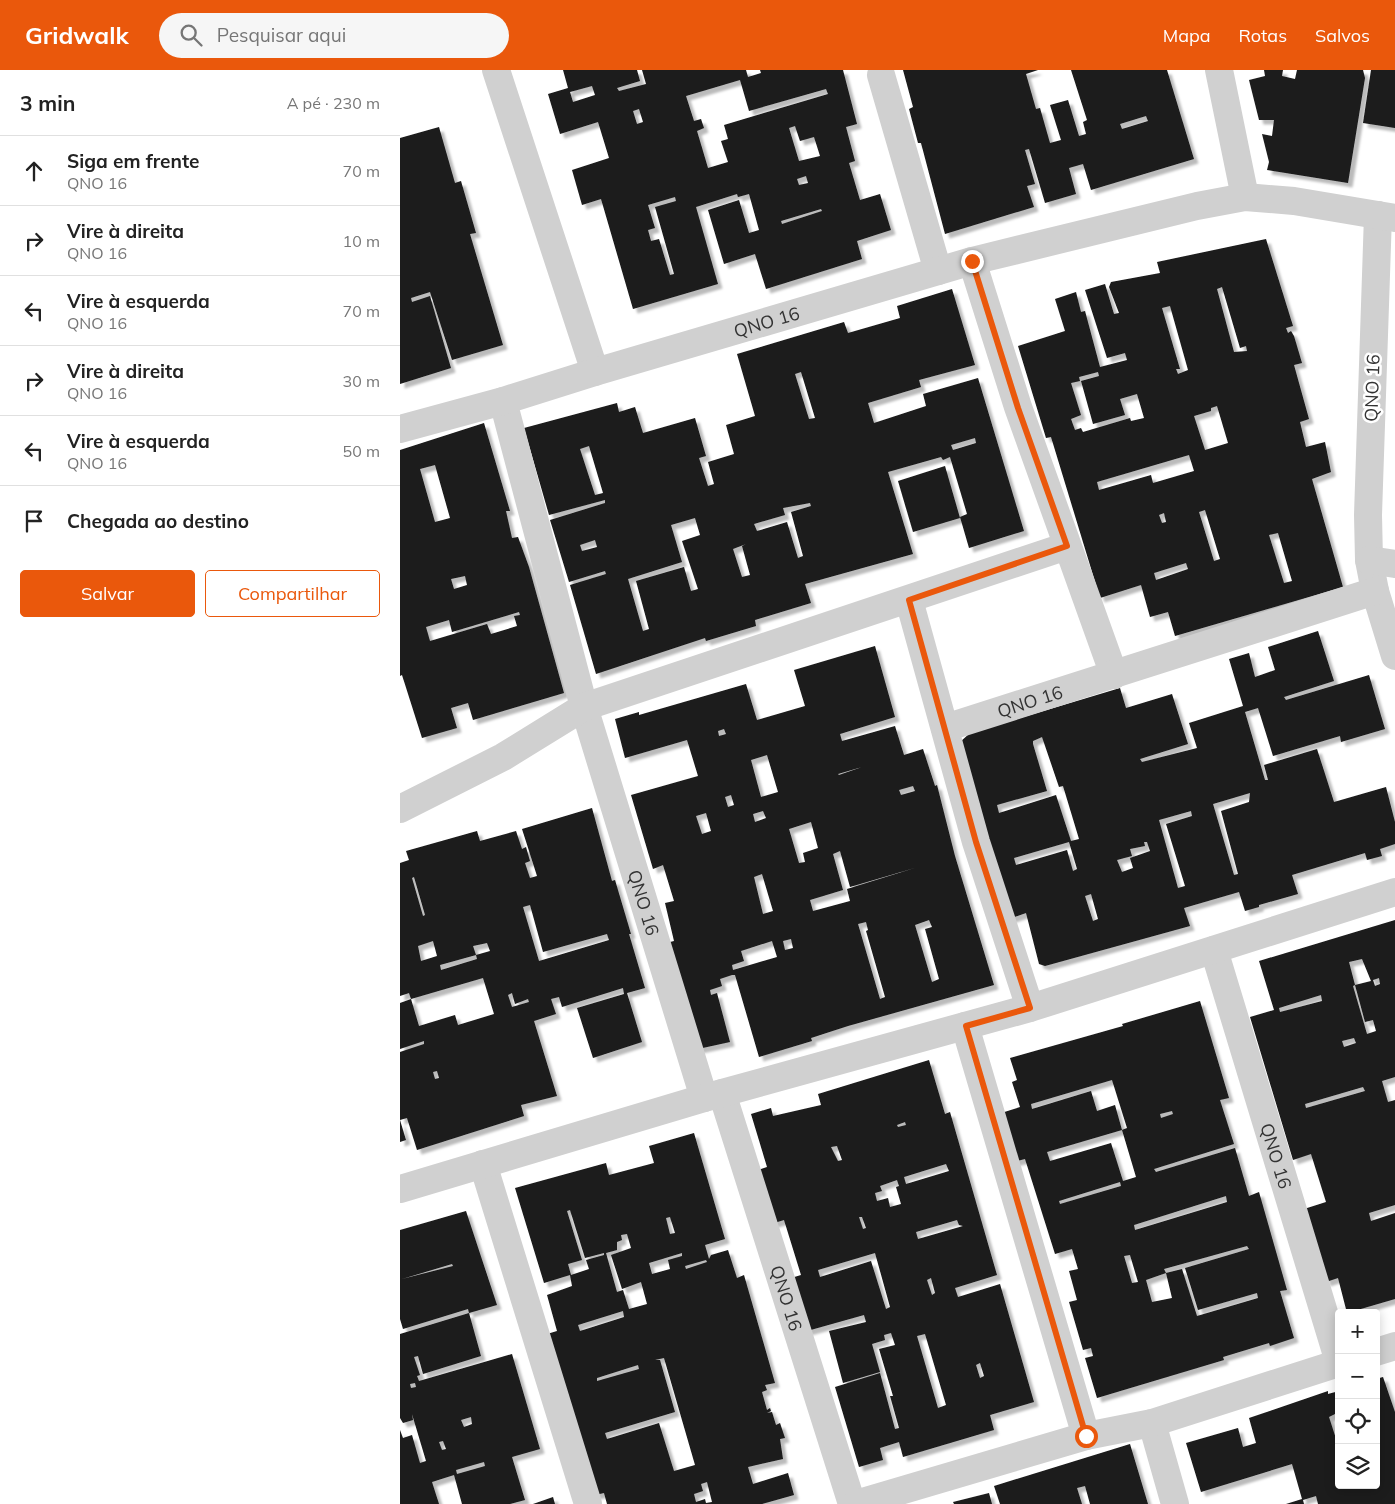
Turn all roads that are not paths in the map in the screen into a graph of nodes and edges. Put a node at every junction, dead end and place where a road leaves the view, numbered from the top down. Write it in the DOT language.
graph roads {
  1 [pos="496,70"];
  2 [pos="1219,70"];
  3 [pos="881,75"];
  4 [pos="1245,197"];
  5 [pos="1386,216"];
  6 [pos="972,261"];
  7 [pos="938,270"];
  8 [pos="594,372"];
  9 [pos="504,401"];
  10 [pos="400,429"];
  11 [pos="1067,546"];
  12 [pos="1382,562"];
  13 [pos="1375,592"];
  14 [pos="909,600"];
  15 [pos="1395,656"];
  16 [pos="1114,675"];
  17 [pos="584,707"];
  18 [pos="945,728"];
  19 [pos="400,809"];
  20 [pos="1395,892"];
  21 [pos="1214,950"];
  22 [pos="1030,1008"];
  23 [pos="966,1026"];
  24 [pos="713,1095"];
  25 [pos="483,1164"];
  26 [pos="400,1190"];
  27 [pos="1395,1346"];
  28 [pos="1380,1351"];
  29 [pos="1336,1354"];
  30 [pos="1335,1364"];
  31 [pos="1152,1423"];
  32 [pos="1086,1436"];
  33 [pos="588,1504"];
  34 [pos="852,1504"];
  35 [pos="856,1504"];
  36 [pos="1175,1504"];
  1 -- 8 [label="street"];
  2 -- 4 [label="street"];
  3 -- 7 [label="street"];
  4 -- 5 [label="street, QNO 16"];
  4 -- 6 [label="street, QNO 16"];
  5 -- 12 [label="street, QNO 16"];
  6 -- 7 [label="street, QNO 16"];
  6 -- 11 [label="street"];
  7 -- 8 [label="street, QNO 16"];
  8 -- 9 [label="street, QNO 16"];
  9 -- 10 [label="street, QNO 16"];
  9 -- 17 [label="street, QNO 16"];
  11 -- 14 [label="street"];
  11 -- 16 [label="street"];
  12 -- 13 [label="street, QNO 16"];
  13 -- 15 [label="street, QNO 16"];
  13 -- 16 [label="street, QNO 16"];
  14 -- 17 [label="street"];
  14 -- 18 [label="street"];
  16 -- 18 [label="street, QNO 16"];
  17 -- 19 [label="street"];
  17 -- 24 [label="street, QNO 16"];
  18 -- 22 [label="street"];
  20 -- 21 [label="street"];
  21 -- 22 [label="street"];
  21 -- 29 [label="street, QNO 16"];
  22 -- 23 [label="street"];
  23 -- 24 [label="street"];
  23 -- 32 [label="street"];
  24 -- 25 [label="street"];
  24 -- 34 [label="street, QNO 16"];
  25 -- 26 [label="street"];
  25 -- 33 [label="street"];
  27 -- 28 [label="street"];
  30 -- 31 [label="street, QNO 16"];
  31 -- 32 [label="street, QNO 16"];
  31 -- 36 [label="street"];
  32 -- 35 [label="street, QNO 16"];
}
